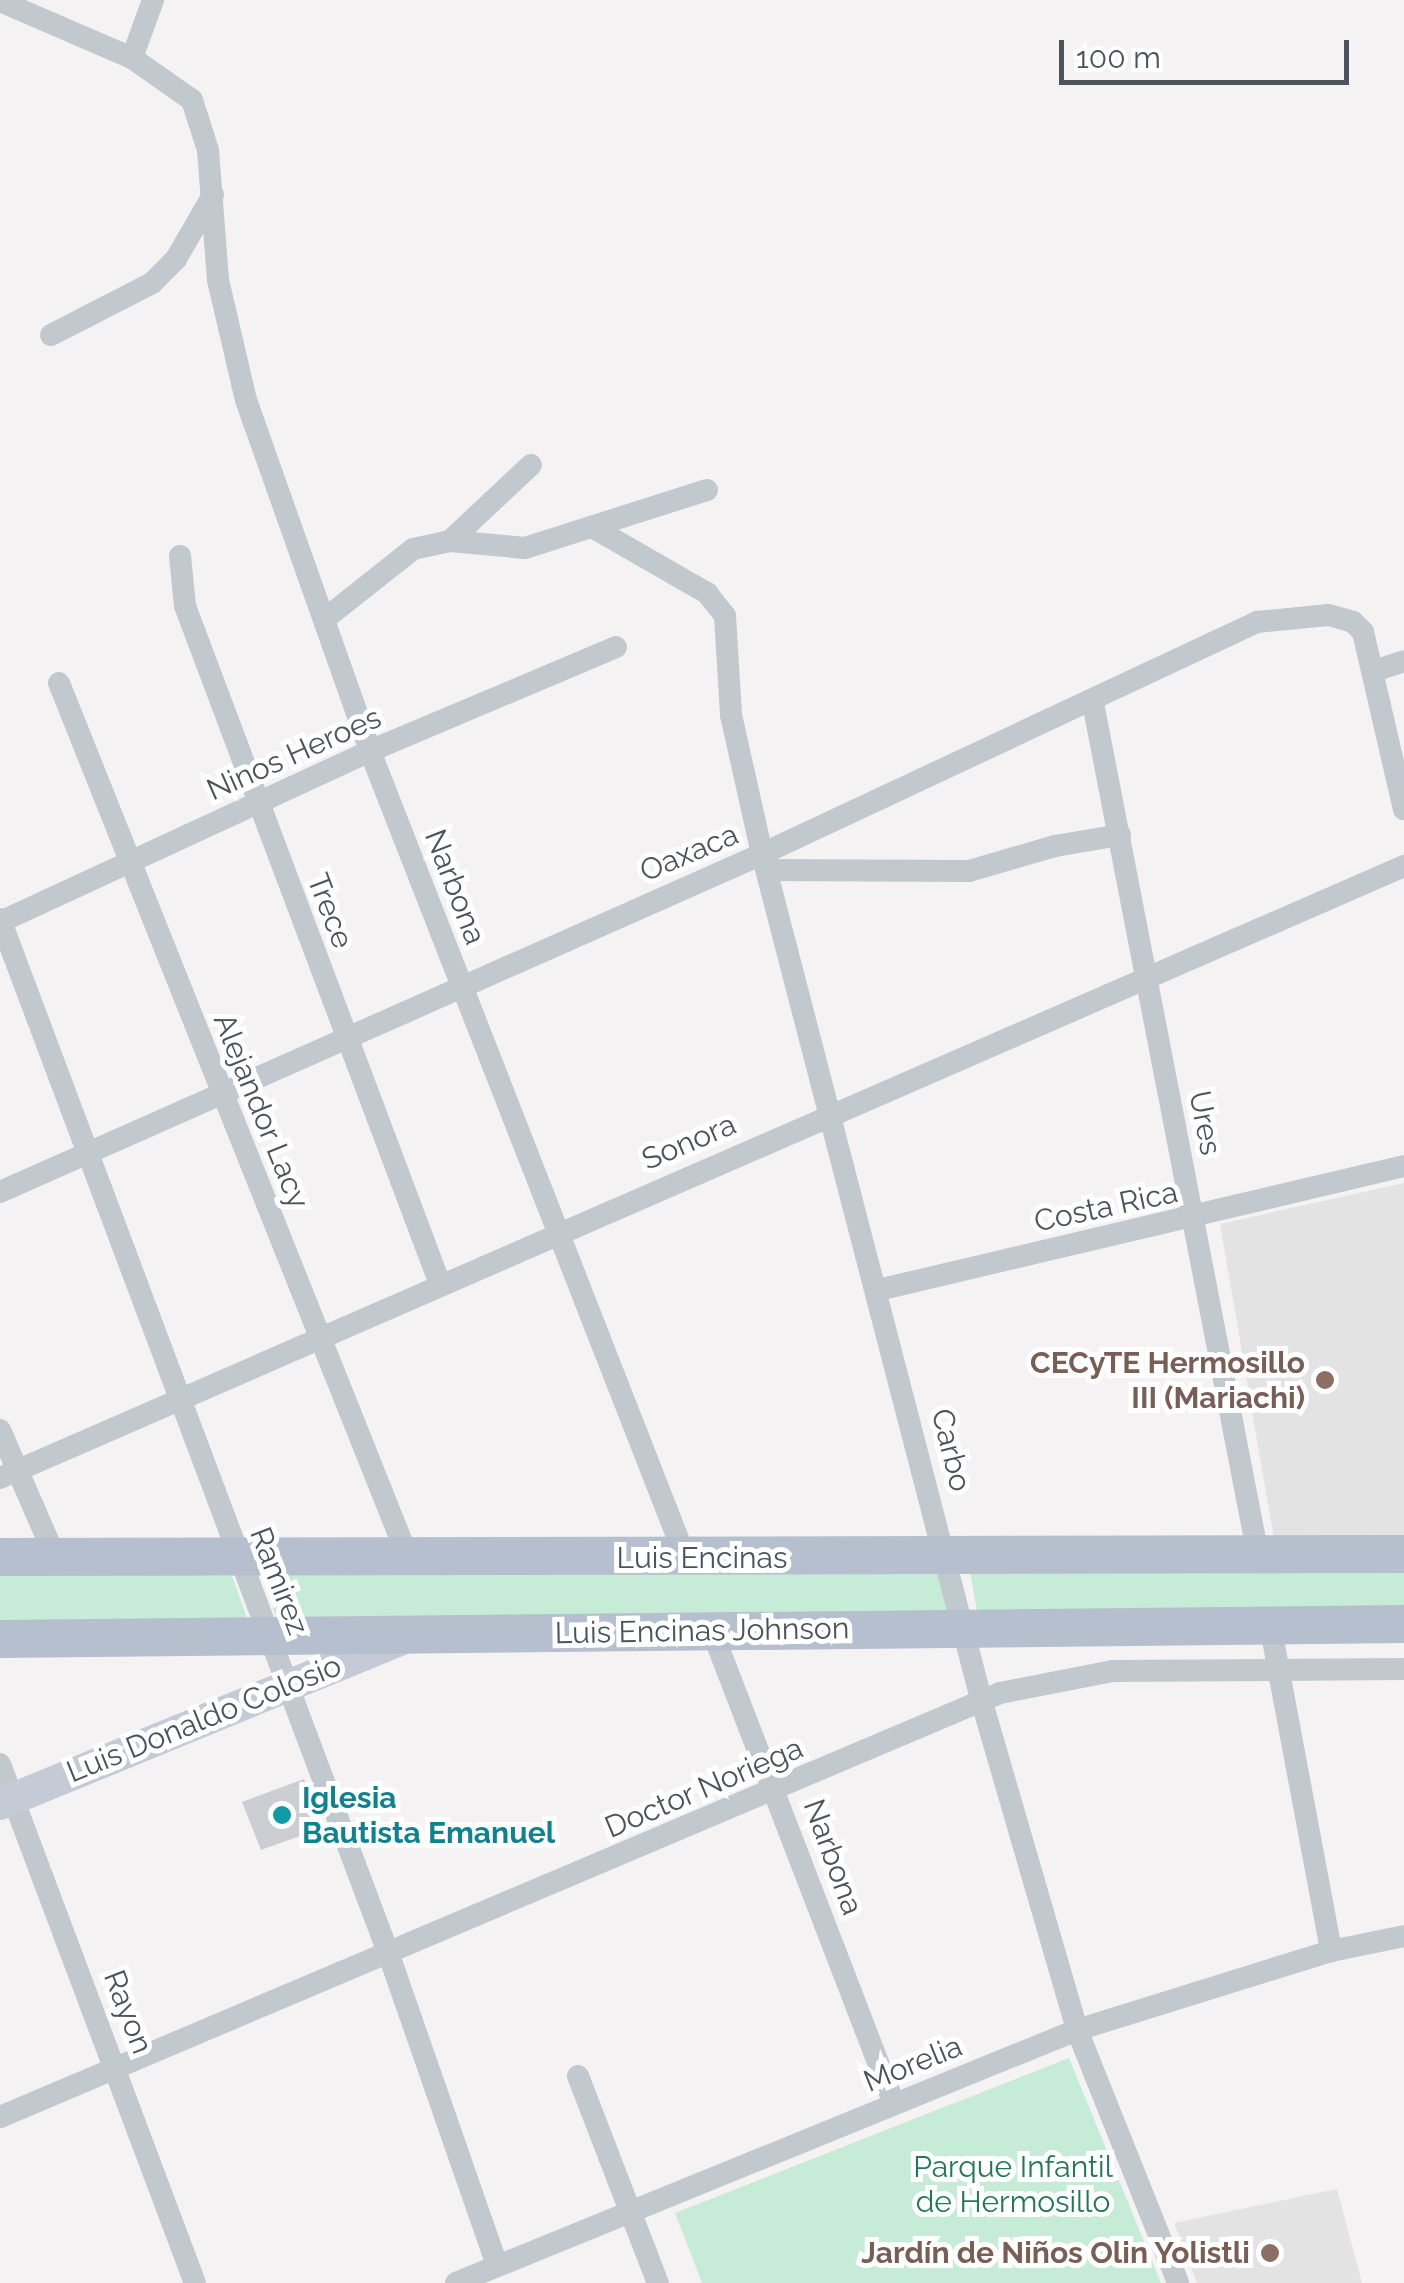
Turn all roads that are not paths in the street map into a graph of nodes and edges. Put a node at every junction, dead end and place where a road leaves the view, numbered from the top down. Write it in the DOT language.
graph roads {
  1 [pos="153,0"];
  2 [pos="0,1"];
  3 [pos="132,58"];
  4 [pos="213,195"];
  5 [pos="51,335"];
  6 [pos="531,465"];
  7 [pos="707,490"];
  8 [pos="592,527"];
  9 [pos="450,541"];
  10 [pos="180,556"];
  11 [pos="326,618"];
  12 [pos="616,647"];
  13 [pos="1404,661"];
  14 [pos="1377,670"];
  15 [pos="59,683"];
  16 [pos="1093,703"];
  17 [pos="370,751"];
  18 [pos="255,803"];
  19 [pos="1404,809"];
  20 [pos="1120,835"];
  21 [pos="765,862"];
  22 [pos="128,863"];
  23 [pos="1404,866"];
  24 [pos="0,921"];
  25 [pos="1147,978"];
  26 [pos="461,984"];
  27 [pos="346,1035"];
  28 [pos="222,1090"];
  29 [pos="833,1113"];
  30 [pos="87,1151"];
  31 [pos="1404,1166"];
  32 [pos="0,1192"];
  33 [pos="1193,1218"];
  34 [pos="557,1232"];
  35 [pos="440,1284"];
  36 [pos="878,1290"];
  37 [pos="319,1337"];
  38 [pos="179,1398"];
  39 [pos="0,1430"];
  40 [pos="9,1474"];
  41 [pos="1258,1554"];
  42 [pos="1404,1554"];
  43 [pos="946,1556"];
  44 [pos="0,1557"];
  45 [pos="56,1559"];
  46 [pos="686,1559"];
  47 [pos="409,1560"];
  48 [pos="239,1562"];
  49 [pos="1270,1624"];
  50 [pos="1404,1624"];
  51 [pos="1110,1625"];
  52 [pos="963,1626"];
  53 [pos="712,1631"];
  54 [pos="408,1637"];
  55 [pos="268,1638"];
  56 [pos="0,1639"];
  57 [pos="1279,1670"];
  58 [pos="1404,1670"];
  59 [pos="1114,1671"];
  60 [pos="286,1683"];
  61 [pos="981,1699"];
  62 [pos="0,1764"];
  63 [pos="776,1790"];
  64 [pos="7,1801"];
  65 [pos="1404,1936"];
  66 [pos="1331,1951"];
  67 [pos="388,1955"];
  68 [pos="1076,2030"];
  69 [pos="118,2067"];
  70 [pos="578,2076"];
  71 [pos="894,2104"];
  72 [pos="0,2117"];
  73 [pos="631,2212"];
  74 [pos="497,2266"];
  75 [pos="195,2283"];
  76 [pos="456,2283"];
  77 [pos="658,2283"];
  78 [pos="1178,2283"];
  1 -- 3 [label="street"];
  2 -- 3 [label="street, Narbona"];
  3 -- 4 [label="street, Narbona"];
  4 -- 5 [label="street"];
  4 -- 11 [label="street, Narbona"];
  6 -- 9 [label="street"];
  7 -- 8 [label="street"];
  8 -- 9 [label="street"];
  8 -- 21 [label="street, Carbo"];
  9 -- 11 [label="street"];
  10 -- 18 [label="street, Trece"];
  11 -- 17 [label="street, Narbona"];
  12 -- 17 [label="street, Ninos Heroes"];
  13 -- 14 [label="street"];
  14 -- 16 [label="street, Oaxaca"];
  14 -- 19 [label="street"];
  15 -- 22 [label="street, Alejandor Lacy"];
  16 -- 20 [label="street, Ures"];
  16 -- 21 [label="street, Oaxaca"];
  17 -- 18 [label="street, Ninos Heroes"];
  17 -- 26 [label="street, Narbona"];
  18 -- 22 [label="street, Ninos Heroes"];
  18 -- 27 [label="street, Trece"];
  20 -- 21 [label="street"];
  20 -- 25 [label="street, Ures"];
  21 -- 26 [label="street, Oaxaca"];
  21 -- 29 [label="street, Carbo"];
  22 -- 24 [label="street, Ninos Heroes"];
  22 -- 28 [label="street, Alejandor Lacy"];
  23 -- 25 [label="street, Sonora"];
  24 -- 30 [label="street, Ramirez"];
  25 -- 29 [label="street, Sonora"];
  25 -- 33 [label="street, Ures"];
  26 -- 27 [label="street, Oaxaca"];
  26 -- 34 [label="street, Narbona"];
  27 -- 28 [label="street, Oaxaca"];
  27 -- 35 [label="street, Trece"];
  28 -- 30 [label="street, Oaxaca"];
  28 -- 37 [label="street, Alejandor Lacy"];
  29 -- 34 [label="street, Sonora"];
  29 -- 36 [label="street, Carbo"];
  30 -- 32 [label="street, Oaxaca"];
  30 -- 38 [label="street, Ramirez"];
  31 -- 33 [label="street, Costa Rica"];
  33 -- 36 [label="street, Costa Rica"];
  33 -- 41 [label="street, Ures"];
  34 -- 35 [label="street, Sonora"];
  34 -- 46 [label="street, Narbona"];
  35 -- 37 [label="street, Sonora"];
  36 -- 43 [label="street, Carbo"];
  37 -- 38 [label="street, Sonora"];
  37 -- 47 [label="street, Alejandor Lacy"];
  38 -- 40 [label="street, Sonora"];
  38 -- 48 [label="street, Ramirez"];
  39 -- 40 [label="street"];
  40 -- 45 [label="street"];
  41 -- 42 [label="main road, Luis Encinas"];
  41 -- 43 [label="main road, Luis Encinas"];
  43 -- 46 [label="main road, Luis Encinas"];
  43 -- 52 [label="street, Carbo"];
  44 -- 45 [label="main road, Luis Encinas"];
  45 -- 48 [label="main road, Luis Encinas"];
  46 -- 47 [label="main road, Luis Encinas"];
  47 -- 48 [label="main road, Luis Encinas"];
  48 -- 55 [label="street, Ramirez"];
  49 -- 50 [label="main road, Luis Encinas Johnson"];
  49 -- 51 [label="main road, Luis Encinas Johnson"];
  49 -- 57 [label="street"];
  51 -- 52 [label="main road, Luis Encinas Johnson"];
  51 -- 59 [label="street"];
  52 -- 53 [label="main road, Luis Encinas Johnson"];
  52 -- 61 [label="street, Carbo"];
  53 -- 54 [label="main road, Luis Encinas Johnson"];
  53 -- 63 [label="street, Narbona"];
  54 -- 55 [label="main road, Luis Encinas Johnson"];
  54 -- 60 [label="main road, Luis Donaldo Colosio"];
  55 -- 56 [label="main road, Luis Encinas Johnson"];
  55 -- 60 [label="street, Ramirez"];
  57 -- 58 [label="street, Doctor Noriega"];
  57 -- 59 [label="street, Doctor Noriega"];
  57 -- 66 [label="street"];
  59 -- 61 [label="street, Doctor Noriega"];
  60 -- 64 [label="main road, Luis Donaldo Colosio"];
  60 -- 67 [label="street, Ramirez"];
  61 -- 63 [label="street, Doctor Noriega"];
  61 -- 68 [label="street, Carbo"];
  62 -- 64 [label="street, Rayon"];
  63 -- 67 [label="street, Doctor Noriega"];
  63 -- 71 [label="street, Narbona"];
  64 -- 69 [label="street, Rayon"];
  65 -- 66 [label="street, Morelia"];
  66 -- 68 [label="street, Morelia"];
  67 -- 69 [label="street, Doctor Noriega"];
  67 -- 74 [label="street, Ramirez"];
  68 -- 71 [label="street, Morelia"];
  68 -- 78 [label="street, Carbo"];
  69 -- 72 [label="street, Doctor Noriega"];
  69 -- 75 [label="street, Rayon"];
  70 -- 73 [label="street"];
  71 -- 73 [label="street, Morelia"];
  73 -- 74 [label="street, Morelia"];
  73 -- 77 [label="street"];
  74 -- 76 [label="street, Morelia"];
}
